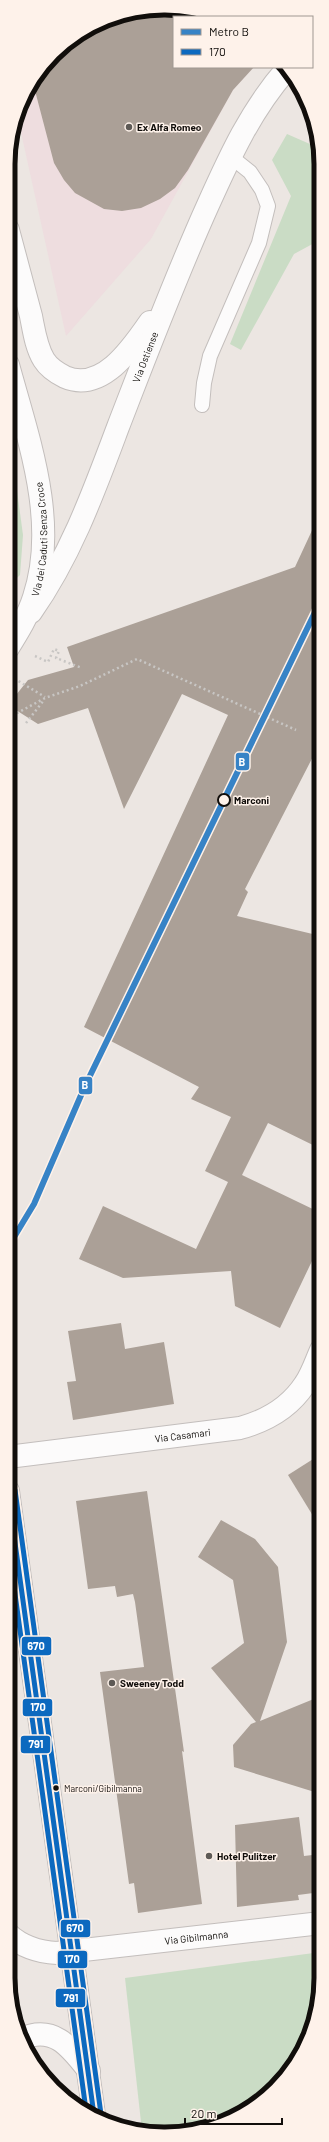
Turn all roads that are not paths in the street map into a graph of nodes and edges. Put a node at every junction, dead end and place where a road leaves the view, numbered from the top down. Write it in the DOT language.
graph roads {
  1 [pos="283,74"];
  2 [pos="230,156"];
  3 [pos="15,257"];
  4 [pos="168,297"];
  5 [pos="15,392"];
  6 [pos="202,405"];
  7 [pos="26,620"];
  8 [pos="15,637"];
  9 [pos="314,1365"];
  10 [pos="15,1456"];
  11 [pos="15,1541"];
  12 [pos="314,1924"];
  13 [pos="15,1940"];
  14 [pos="72,1952"];
  15 [pos="27,2037"];
  16 [pos="89,2071"];
  17 [pos="93,2109"];
  1 -- 2 [label="main road, Via Ostiense"];
  2 -- 4 [label="main road, Via Ostiense"];
  2 -- 6 [label="lane"];
  3 -- 4 [label="main road"];
  4 -- 7 [label="main road, Via Ostiense"];
  5 -- 7 [label="main road, Via dei Caduti Senza Croce"];
  7 -- 8 [label="main road, Via Ostiense"];
  9 -- 10 [label="main road, Via Casamari"];
  11 -- 14 [label="main road"];
  12 -- 14 [label="main road, Via Gibilmanna"];
  13 -- 14 [label="main road, Via Gibilmanna"];
  14 -- 16 [label="main road"];
  15 -- 16 [label="main road"];
  16 -- 17 [label="main road"];
}
